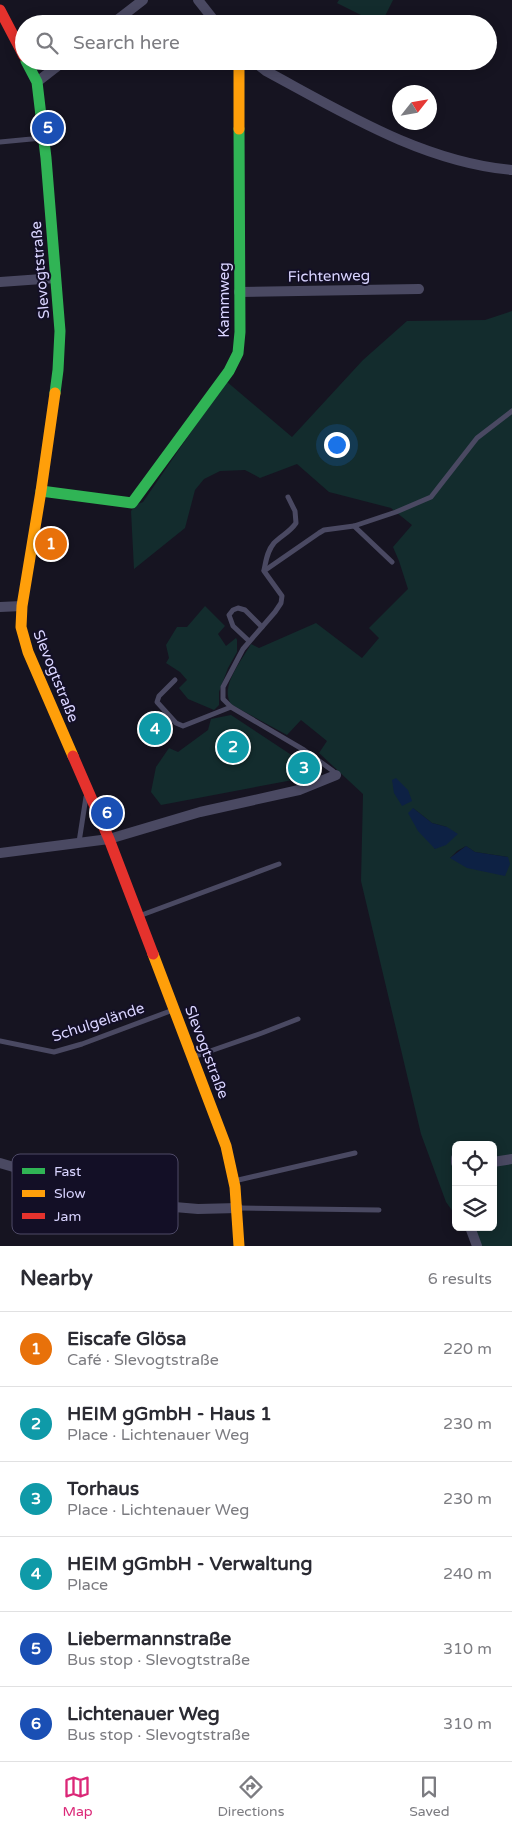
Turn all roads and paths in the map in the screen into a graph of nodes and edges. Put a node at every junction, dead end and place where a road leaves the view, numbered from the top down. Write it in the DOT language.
graph roads {
  1 [pos="143,0"];
  2 [pos="198,0"];
  3 [pos="0,10"];
  4 [pos="124,15"];
  5 [pos="210,15"];
  6 [pos="15,39"];
  7 [pos="31,70"];
  8 [pos="52,70"];
  9 [pos="239,70"];
  10 [pos="265,70"];
  11 [pos="37,82"];
  12 [pos="44,138"];
  13 [pos="0,142"];
  14 [pos="512,170"];
  15 [pos="56,278"];
  16 [pos="0,282"];
  17 [pos="419,289"];
  18 [pos="239,292"];
  19 [pos="512,411"];
  20 [pos="41,491"];
  21 [pos="288,497"];
  22 [pos="354,526"];
  23 [pos="392,562"];
  24 [pos="264,571"];
  25 [pos="22,606"];
  26 [pos="0,608"];
  27 [pos="262,627"];
  28 [pos="249,641"];
  29 [pos="175,680"];
  30 [pos="230,707"];
  31 [pos="336,775"];
  32 [pos="88,789"];
  33 [pos="109,839"];
  34 [pos="79,842"];
  35 [pos="0,853"];
  36 [pos="279,864"];
  37 [pos="139,916"];
  38 [pos="175,1009"];
  39 [pos="298,1019"];
  40 [pos="0,1041"];
  41 [pos="193,1057"];
  42 [pos="355,1153"];
  43 [pos="512,1159"];
  44 [pos="497,1161"];
  45 [pos="0,1163"];
  46 [pos="12,1167"];
  47 [pos="234,1181"];
  48 [pos="178,1207"];
  49 [pos="238,1208"];
  50 [pos="378,1210"];
  51 [pos="471,1231"];
  52 [pos="239,1246"];
  53 [pos="477,1246"];
  1 -- 4 [label="street"];
  2 -- 5 [label="street"];
  3 -- 6 [label="street"];
  7 -- 11 [label="street, Slevogtstraße"];
  8 -- 11 [label="street"];
  9 -- 18 [label="street, Kammweg"];
  10 -- 14 [label="street"];
  11 -- 12 [label="street, Slevogtstraße"];
  12 -- 13 [label="lane"];
  12 -- 15 [label="street, Slevogtstraße"];
  15 -- 16 [label="street"];
  15 -- 20 [label="street, Slevogtstraße"];
  17 -- 18 [label="street, Fichtenweg"];
  18 -- 20 [label="street, Kammweg"];
  19 -- 22 [label="lane"];
  20 -- 25 [label="street, Slevogtstraße"];
  21 -- 24 [label="lane"];
  22 -- 23 [label="lane"];
  22 -- 24 [label="lane"];
  24 -- 27 [label="lane"];
  25 -- 26 [label="street"];
  25 -- 32 [label="street, Slevogtstraße"];
  27 -- 28 [label="lane"];
  27 -- 28 [label="lane"];
  28 -- 30 [label="lane"];
  29 -- 30 [label="lane"];
  30 -- 31 [label="lane"];
  31 -- 33 [label="street"];
  32 -- 33 [label="street, Slevogtstraße"];
  32 -- 34 [label="lane"];
  33 -- 34 [label="street"];
  33 -- 37 [label="street, Slevogtstraße"];
  34 -- 35 [label="street"];
  36 -- 37 [label="lane"];
  37 -- 38 [label="street, Slevogtstraße"];
  38 -- 40 [label="lane, Schulgelände"];
  38 -- 41 [label="street, Slevogtstraße"];
  39 -- 41 [label="lane"];
  41 -- 47 [label="street, Slevogtstraße"];
  42 -- 47 [label="lane"];
  43 -- 44 [label="street"];
  45 -- 46 [label="street"];
  47 -- 49 [label="street, Slevogtstraße"];
  48 -- 49 [label="street"];
  49 -- 50 [label="lane"];
  49 -- 52 [label="street, Slevogtstraße"];
  51 -- 53 [label="street"];
}
